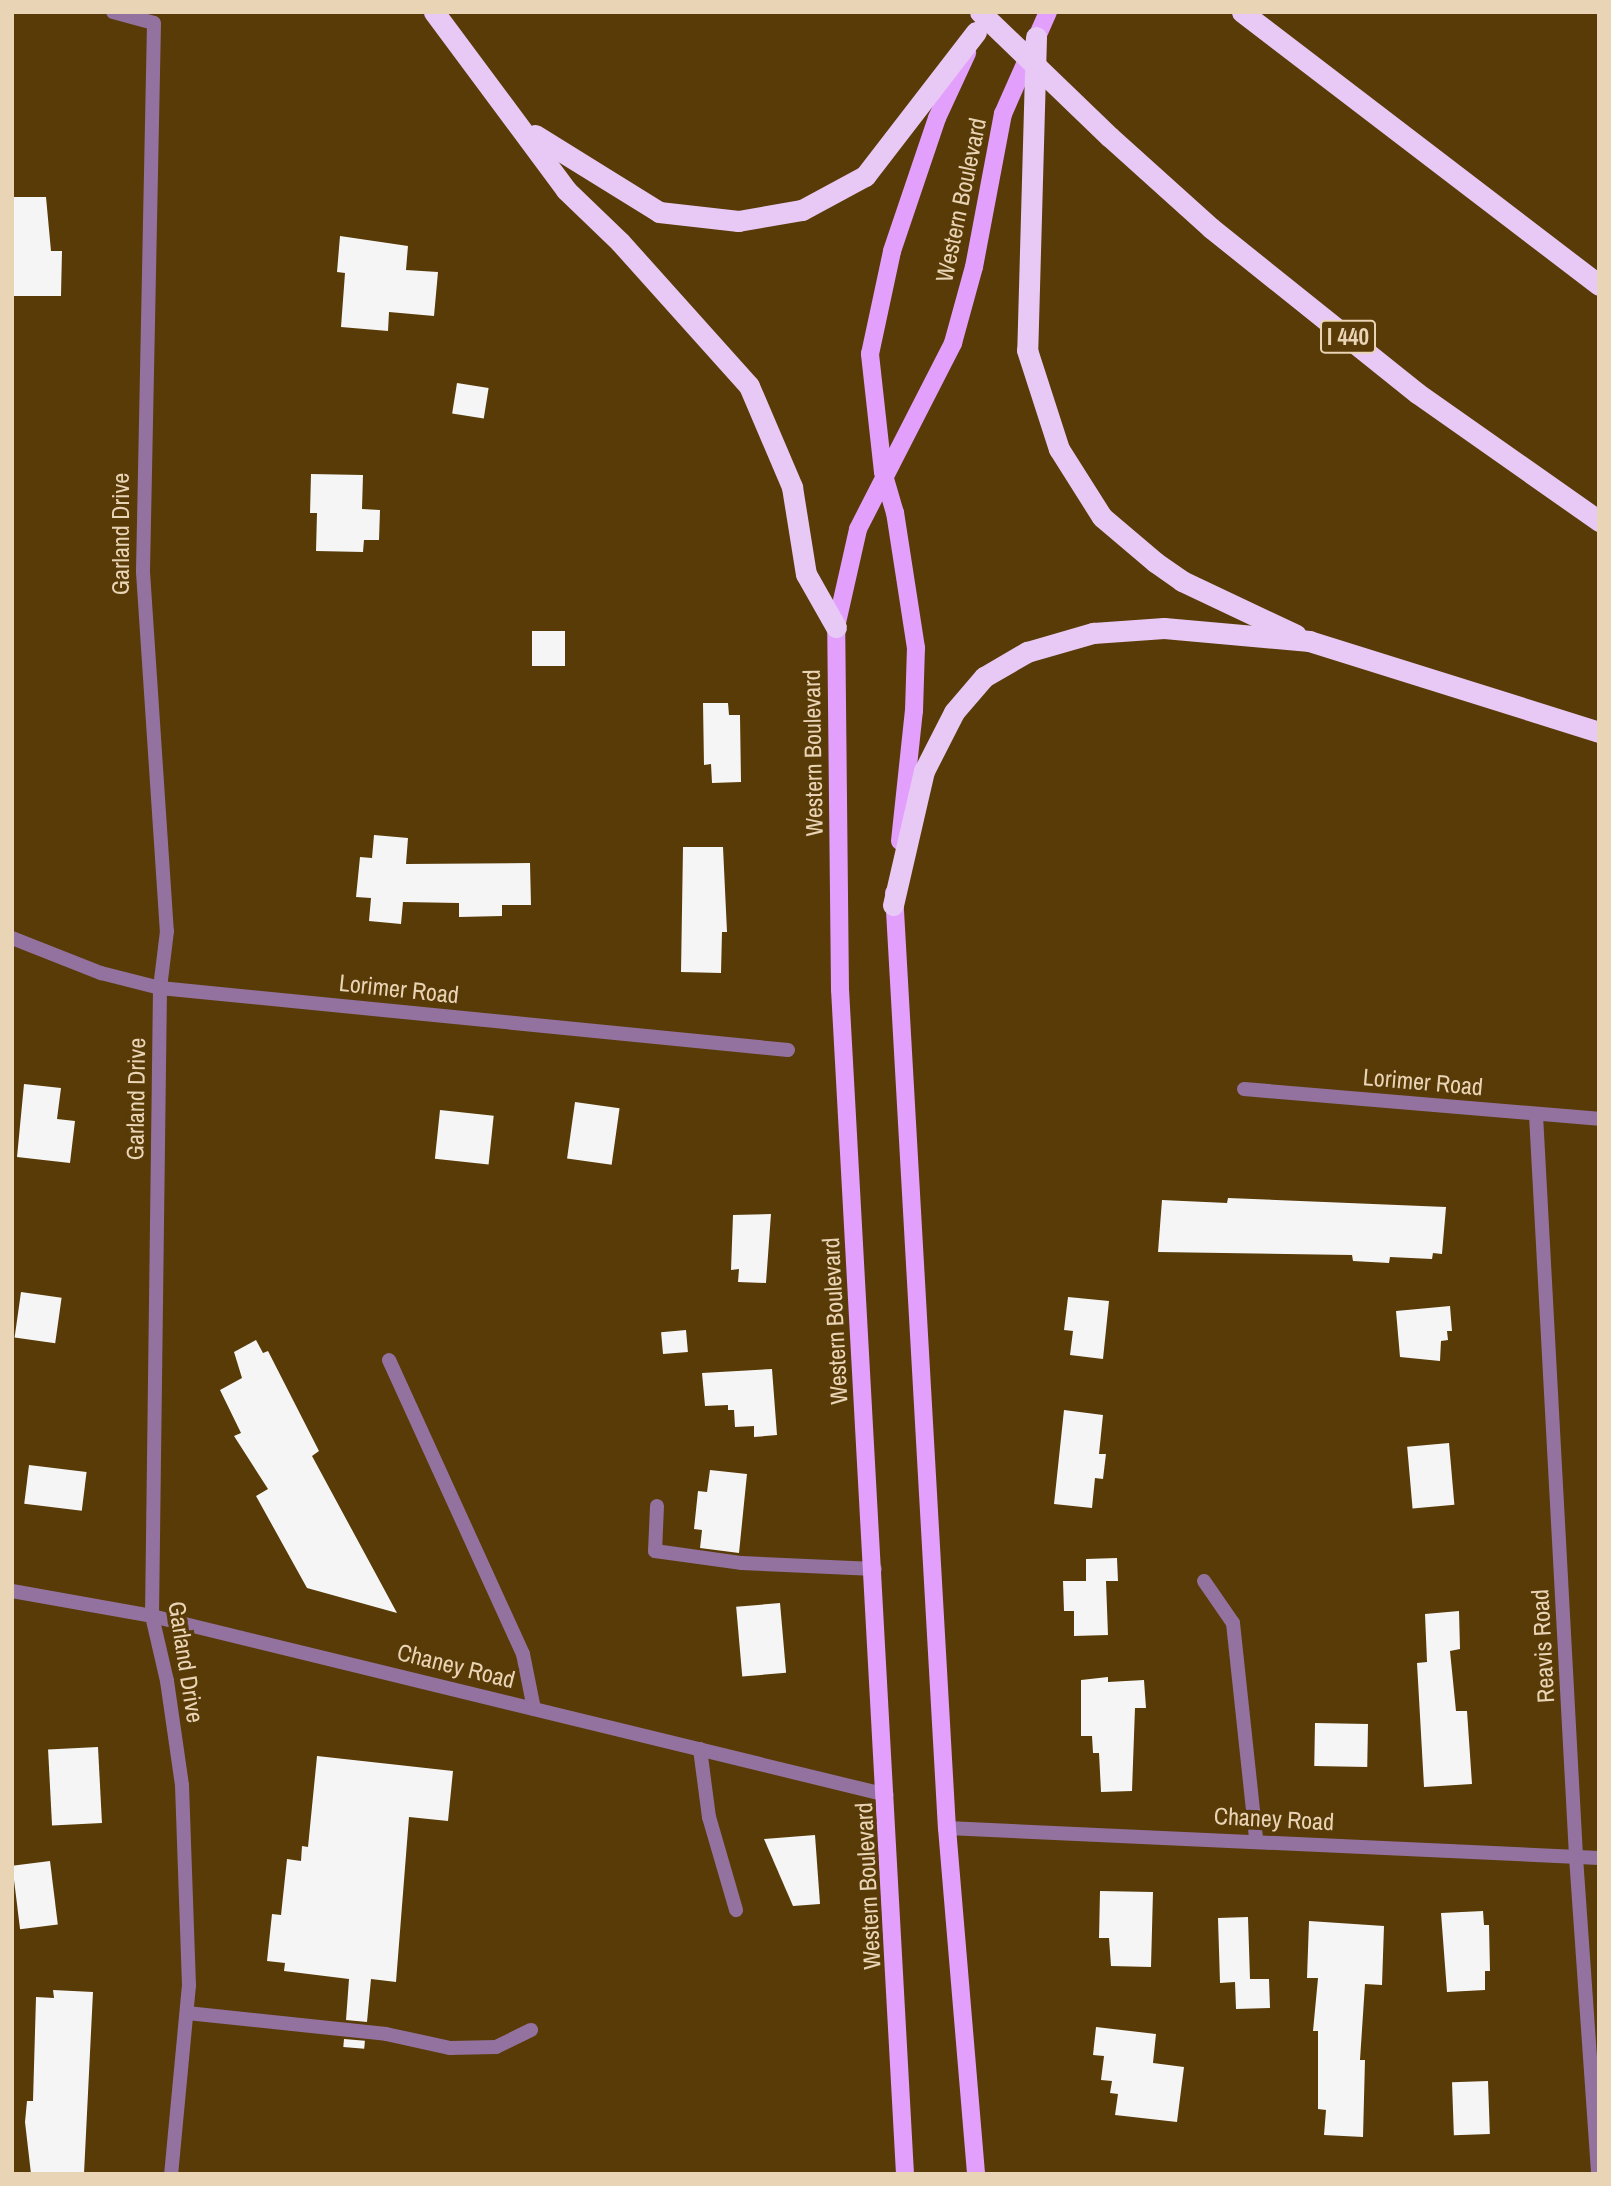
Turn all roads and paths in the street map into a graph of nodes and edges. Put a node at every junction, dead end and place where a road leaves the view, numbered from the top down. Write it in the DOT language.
graph roads {
  1 [pos="113,12"];
  2 [pos="434,12"];
  3 [pos="987,12"];
  4 [pos="1048,12"];
  5 [pos="1241,12"];
  6 [pos="978,22"];
  7 [pos="1036,37"];
  8 [pos="524,128"];
  9 [pos="1599,285"];
  10 [pos="883,472"];
  11 [pos="1599,521"];
  12 [pos="836,627"];
  13 [pos="1309,641"];
  14 [pos="1599,732"];
  15 [pos="893,905"];
  16 [pos="12,938"];
  17 [pos="160,988"];
  18 [pos="788,1051"];
  19 [pos="1244,1089"];
  20 [pos="1536,1115"];
  21 [pos="1599,1119"];
  22 [pos="389,1360"];
  23 [pos="657,1506"];
  24 [pos="875,1569"];
  25 [pos="1205,1581"];
  26 [pos="12,1591"];
  27 [pos="152,1616"];
  28 [pos="534,1709"];
  29 [pos="700,1749"];
  30 [pos="887,1794"];
  31 [pos="947,1828"];
  32 [pos="1256,1840"];
  33 [pos="1576,1857"];
  34 [pos="1599,1858"];
  35 [pos="736,1910"];
  36 [pos="187,2013"];
  37 [pos="531,2030"];
  38 [pos="171,2174"];
  39 [pos="905,2174"];
  40 [pos="976,2174"];
  41 [pos="1598,2174"];
  1 -- 17 [label="street, Garland Drive"];
  2 -- 8 [label="highway"];
  3 -- 6 [label="main road, Western Boulevard"];
  4 -- 7 [label="main road, Western Boulevard"];
  5 -- 9 [label="highway"];
  6 -- 8 [label="highway"];
  6 -- 10 [label="main road, Western Boulevard"];
  6 -- 11 [label="highway, I 440, bridge"];
  7 -- 10 [label="main road, Western Boulevard"];
  7 -- 13 [label="highway"];
  8 -- 12 [label="highway"];
  10 -- 12 [label="main road, Western Boulevard"];
  10 -- 15 [label="main road, Western Boulevard"];
  12 -- 24 [label="main road, Western Boulevard"];
  13 -- 14 [label="highway"];
  13 -- 15 [label="highway"];
  15 -- 31 [label="main road, Western Boulevard"];
  16 -- 17 [label="street, Lorimer Road"];
  17 -- 18 [label="street, Lorimer Road"];
  17 -- 27 [label="street, Garland Drive"];
  19 -- 20 [label="street, Lorimer Road"];
  20 -- 21 [label="street, Lorimer Road"];
  20 -- 33 [label="street, Reavis Road"];
  22 -- 28 [label="street"];
  23 -- 24 [label="street"];
  24 -- 30 [label="main road, Western Boulevard"];
  25 -- 32 [label="street"];
  26 -- 27 [label="street, Chaney Road"];
  27 -- 28 [label="street, Chaney Road"];
  27 -- 36 [label="street, Garland Drive"];
  28 -- 29 [label="street, Chaney Road"];
  29 -- 30 [label="street, Chaney Road"];
  29 -- 35 [label="street"];
  30 -- 39 [label="main road, Western Boulevard"];
  31 -- 32 [label="street, Chaney Road"];
  31 -- 40 [label="main road, Western Boulevard"];
  32 -- 33 [label="street, Chaney Road"];
  33 -- 34 [label="street, Chaney Road"];
  33 -- 41 [label="street, Reavis Road"];
  36 -- 37 [label="street"];
  36 -- 38 [label="street, Garland Drive"];
}
